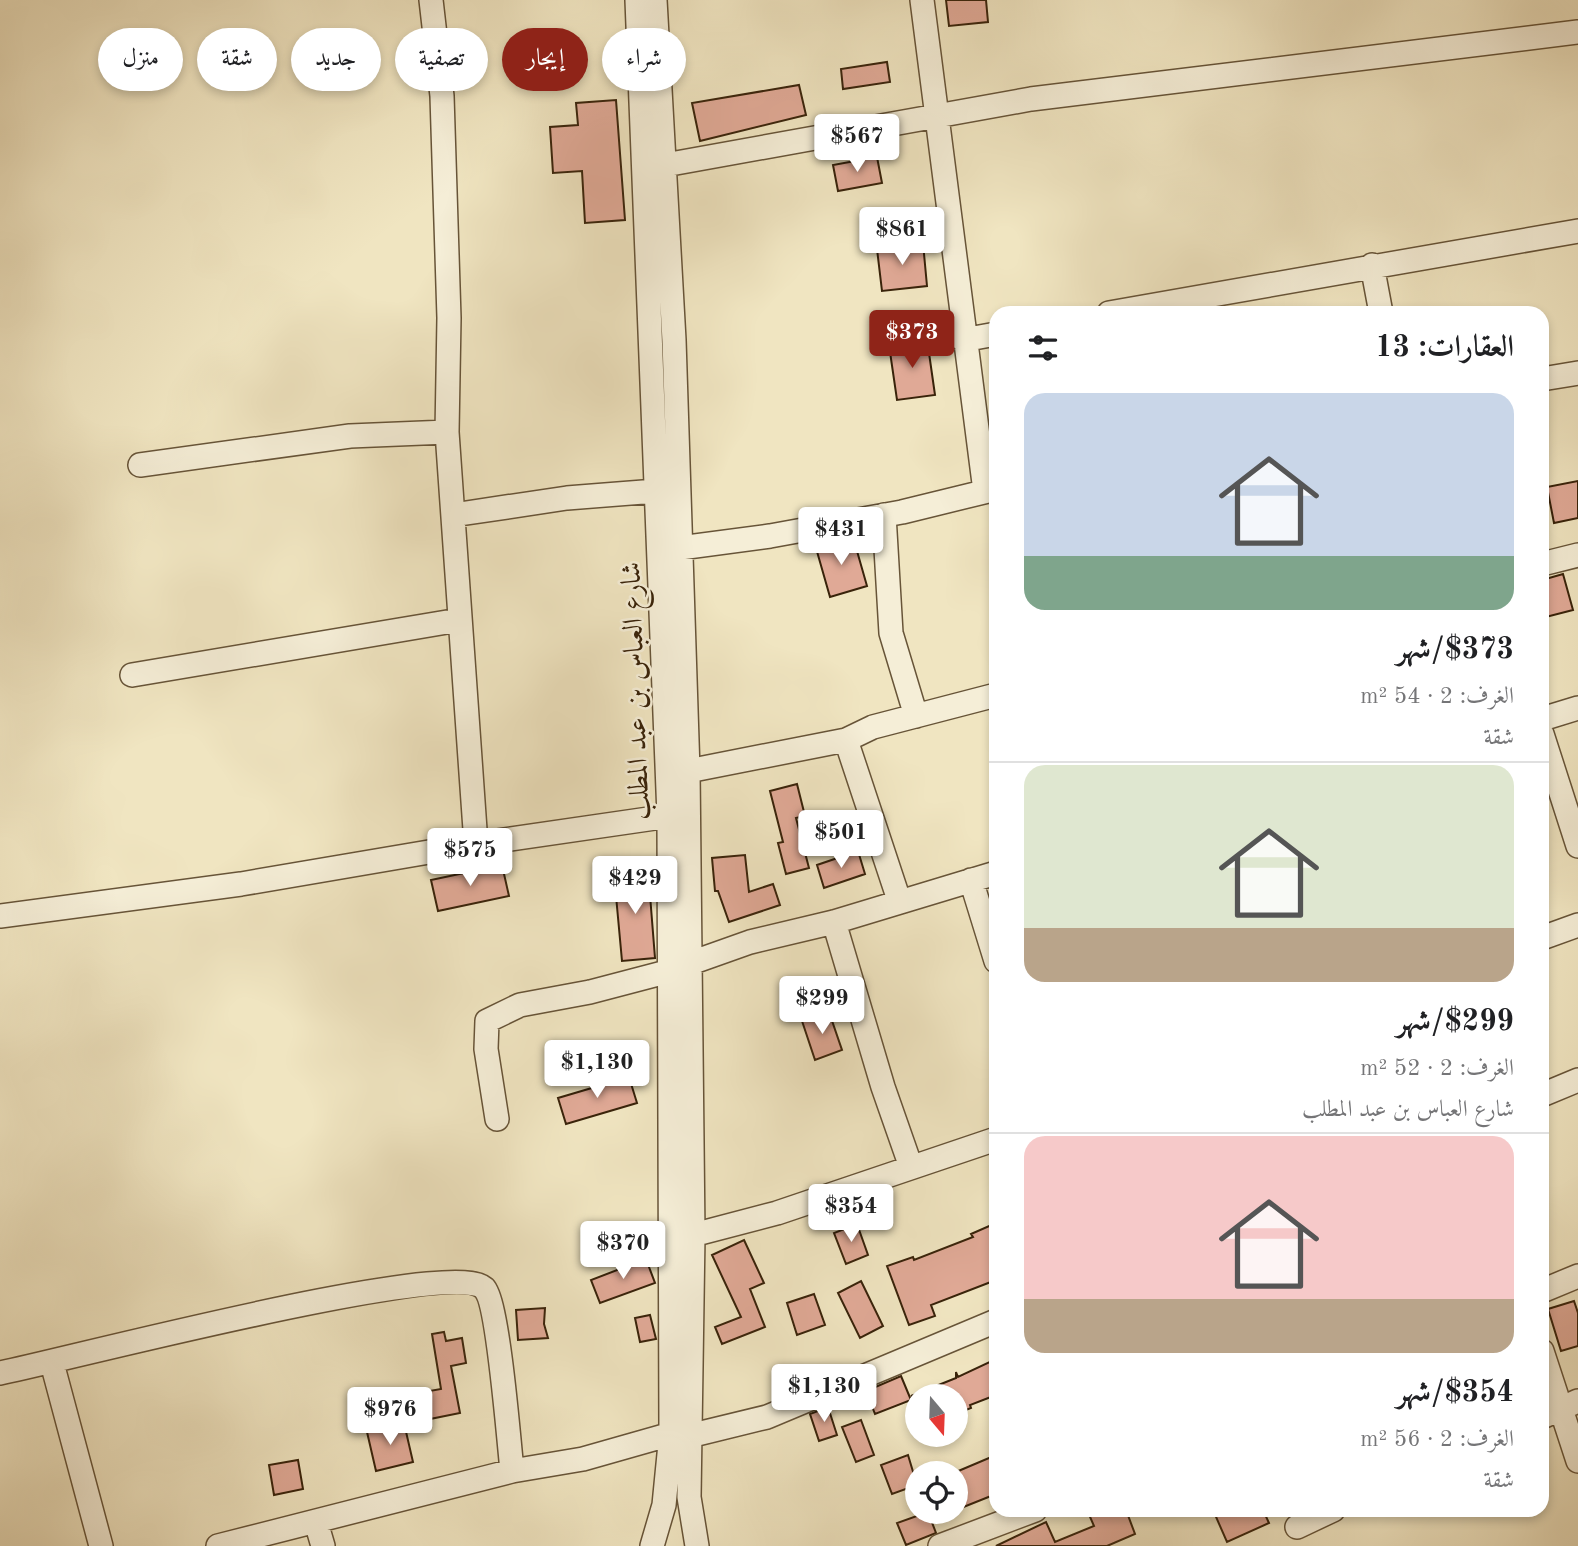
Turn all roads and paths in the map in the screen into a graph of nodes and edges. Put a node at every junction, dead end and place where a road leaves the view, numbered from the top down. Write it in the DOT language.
graph roads {
  1 [pos="431,0"];
  2 [pos="637,0"];
  3 [pos="655,0"];
  4 [pos="922,0"];
  5 [pos="1578,32"];
  6 [pos="938,114"];
  7 [pos="665,165"];
  8 [pos="1578,231"];
  9 [pos="1371,265"];
  10 [pos="1147,306"];
  11 [pos="1380,306"];
  12 [pos="989,335"];
  13 [pos="963,340"];
  14 [pos="1578,373"];
  15 [pos="1549,378"];
  16 [pos="447,432"];
  17 [pos="140,465"];
  18 [pos="989,484"];
  19 [pos="989,490"];
  20 [pos="656,491"];
  21 [pos="453,515"];
  22 [pos="884,515"];
  23 [pos="680,548"];
  24 [pos="1578,555"];
  25 [pos="1549,562"];
  26 [pos="459,620"];
  27 [pos="132,675"];
  28 [pos="989,697"];
  29 [pos="1578,708"];
  30 [pos="916,716"];
  31 [pos="1549,717"];
  32 [pos="846,740"];
  33 [pos="1549,756"];
  34 [pos="688,771"];
  35 [pos="668,816"];
  36 [pos="476,844"];
  37 [pos="1578,846"];
  38 [pos="989,875"];
  39 [pos="971,880"];
  40 [pos="899,900"];
  41 [pos="0,916"];
  42 [pos="834,922"];
  43 [pos="1578,925"];
  44 [pos="1549,935"];
  45 [pos="989,938"];
  46 [pos="679,968"];
  47 [pos="1578,1080"];
  48 [pos="1549,1092"];
  49 [pos="496,1119"];
  50 [pos="989,1141"];
  51 [pos="911,1167"];
  52 [pos="693,1235"];
  53 [pos="1578,1276"];
  54 [pos="1549,1288"];
  55 [pos="989,1324"];
  56 [pos="52,1363"];
  57 [pos="0,1373"];
  58 [pos="1549,1374"];
  59 [pos="1560,1409"];
  60 [pos="680,1435"];
  61 [pos="1578,1461"];
  62 [pos="512,1471"];
  63 [pos="1023,1517"];
  64 [pos="1320,1517"];
  65 [pos="316,1522"];
  66 [pos="1297,1528"];
  67 [pos="987,1538"];
  68 [pos="101,1546"];
  69 [pos="218,1546"];
  70 [pos="323,1546"];
  71 [pos="652,1546"];
  72 [pos="697,1546"];
  73 [pos="940,1546"];
  1 -- 16 [label="street"];
  2 -- 20 [label="street, شارع العباس بن عبد المطلب"];
  3 -- 7 [label="street, شارع العباس بن عبد المطلب"];
  4 -- 6 [label="street"];
  5 -- 6 [label="street"];
  6 -- 7 [label="street"];
  6 -- 13 [label="street"];
  7 -- 23 [label="street, شارع العباس بن عبد المطلب"];
  8 -- 9 [label="street"];
  9 -- 10 [label="street"];
  9 -- 11 [label="street"];
  12 -- 13 [label="street"];
  13 -- 18 [label="street"];
  14 -- 15 [label="street"];
  16 -- 17 [label="street"];
  16 -- 21 [label="street"];
  19 -- 22 [label="street"];
  20 -- 21 [label="street"];
  20 -- 35 [label="street, شارع العباس بن عبد المطلب"];
  21 -- 26 [label="street"];
  22 -- 23 [label="street"];
  22 -- 30 [label="street"];
  23 -- 34 [label="street, شارع العباس بن عبد المطلب"];
  24 -- 25 [label="street"];
  26 -- 27 [label="street"];
  26 -- 36 [label="street"];
  28 -- 30 [label="street"];
  29 -- 31 [label="street"];
  30 -- 32 [label="street"];
  32 -- 34 [label="street"];
  32 -- 40 [label="street"];
  33 -- 37 [label="street"];
  34 -- 46 [label="street, شارع العباس بن عبد المطلب"];
  35 -- 36 [label="street"];
  35 -- 46 [label="street, شارع العباس بن عبد المطلب"];
  36 -- 41 [label="street"];
  38 -- 39 [label="street"];
  39 -- 40 [label="street"];
  39 -- 45 [label="street"];
  40 -- 42 [label="street"];
  42 -- 46 [label="street"];
  42 -- 51 [label="street"];
  43 -- 44 [label="street"];
  46 -- 49 [label="street"];
  46 -- 52 [label="street, شارع العباس بن عبد المطلب"];
  46 -- 60 [label="street, شارع العباس بن عبد المطلب"];
  47 -- 48 [label="street"];
  50 -- 51 [label="street"];
  51 -- 52 [label="street"];
  52 -- 60 [label="street, شارع العباس بن عبد المطلب"];
  53 -- 54 [label="street"];
  55 -- 60 [label="street"];
  56 -- 57 [label="street"];
  56 -- 62 [label="street"];
  56 -- 68 [label="street"];
  58 -- 59 [label="street"];
  59 -- 61 [label="street"];
  60 -- 62 [label="street"];
  60 -- 71 [label="street, شارع العباس بن عبد المطلب"];
  60 -- 72 [label="street, شارع العباس بن عبد المطلب"];
  62 -- 65 [label="street"];
  63 -- 67 [label="street"];
  64 -- 66 [label="street"];
  65 -- 69 [label="street"];
  65 -- 70 [label="street"];
  67 -- 73 [label="street"];
}
